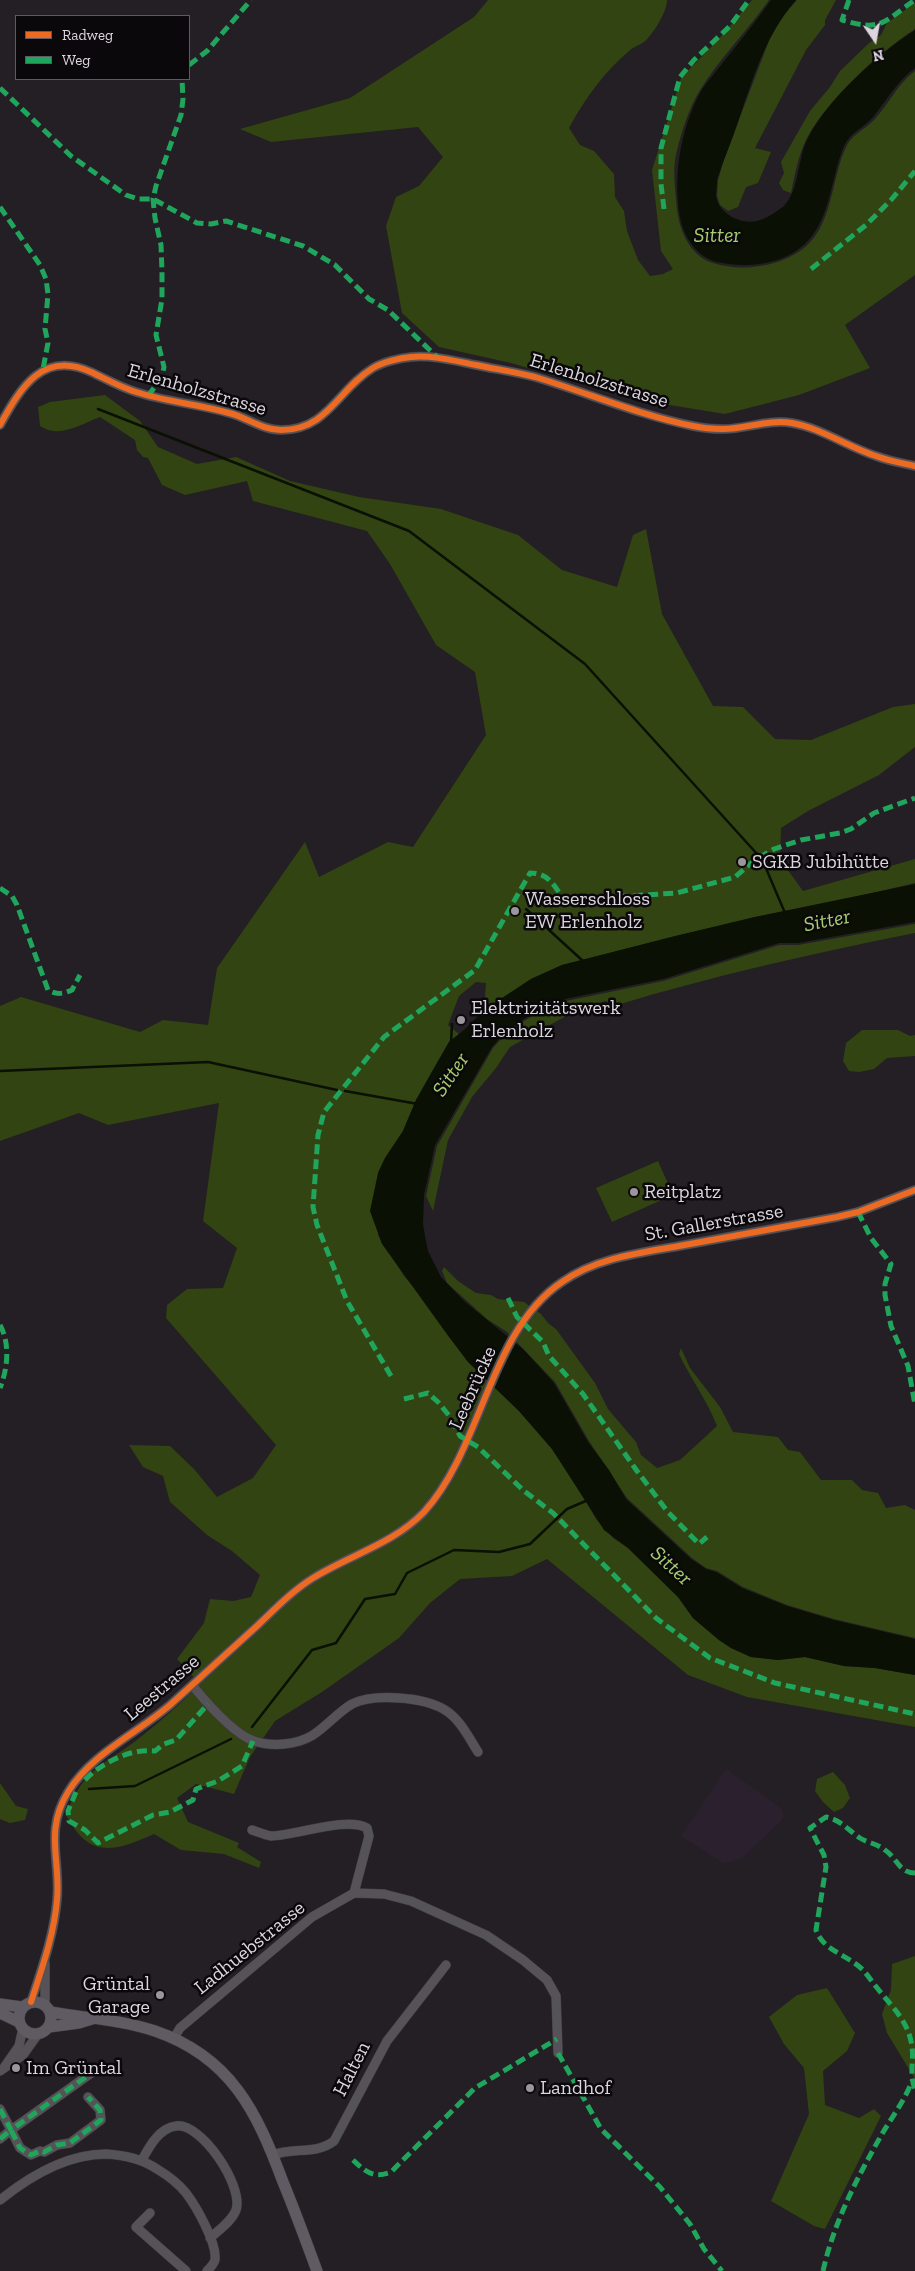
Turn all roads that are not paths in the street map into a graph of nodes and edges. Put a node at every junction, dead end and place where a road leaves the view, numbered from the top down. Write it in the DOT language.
graph roads {
  1 [pos="0,424"];
  2 [pos="915,466"];
  3 [pos="915,1190"];
  4 [pos="530,1311"];
  5 [pos="447,1479"];
  6 [pos="192,1685"];
  7 [pos="478,1752"];
  8 [pos="252,1830"];
  9 [pos="354,1893"];
  10 [pos="45,1963"];
  11 [pos="446,1965"];
  12 [pos="0,2004"];
  13 [pos="27,2004"];
  14 [pos="48,2008"];
  15 [pos="0,2013"];
  16 [pos="92,2019"];
  17 [pos="21,2025"];
  18 [pos="49,2027"];
  19 [pos="38,2034"];
  20 [pos="174,2038"];
  21 [pos="558,2053"];
  22 [pos="97,2069"];
  23 [pos="1,2070"];
  24 [pos="88,2098"];
  25 [pos="0,2109"];
  26 [pos="12,2130"];
  27 [pos="0,2138"];
  28 [pos="273,2155"];
  29 [pos="142,2160"];
  30 [pos="0,2200"];
  31 [pos="150,2213"];
  32 [pos="210,2238"];
  33 [pos="186,2271"];
  34 [pos="207,2271"];
  35 [pos="317,2271"];
  1 -- 2 [label="street, Erlenholzstrasse"];
  3 -- 4 [label="street, St. Gallerstrasse"];
  4 -- 5 [label="street, Leebrücke"];
  5 -- 6 [label="street, Leestrasse"];
  6 -- 7 [label="street"];
  6 -- 10 [label="street, Leestrasse"];
  8 -- 9 [label="street"];
  9 -- 20 [label="street, Ladhuebstrasse"];
  9 -- 21 [label="street"];
  10 -- 13 [label="street, Leestrasse"];
  10 -- 14 [label="street, Leestrasse"];
  11 -- 28 [label="street, Halten"];
  12 -- 13 [label="main road"];
  13 -- 14 [label="main road"];
  13 -- 17 [label="main road"];
  14 -- 16 [label="main road"];
  14 -- 18 [label="main road"];
  15 -- 17 [label="main road"];
  16 -- 18 [label="main road"];
  16 -- 20 [label="main road"];
  17 -- 19 [label="main road"];
  17 -- 23 [label="street"];
  18 -- 19 [label="main road"];
  19 -- 23 [label="street"];
  20 -- 28 [label="main road"];
  22 -- 26 [label="street"];
  24 -- 26 [label="street"];
  25 -- 26 [label="street"];
  26 -- 27 [label="street"];
  28 -- 35 [label="main road"];
  29 -- 30 [label="street"];
  29 -- 32 [label="street"];
  29 -- 32 [label="street"];
  31 -- 33 [label="street"];
  32 -- 34 [label="street"];
}
